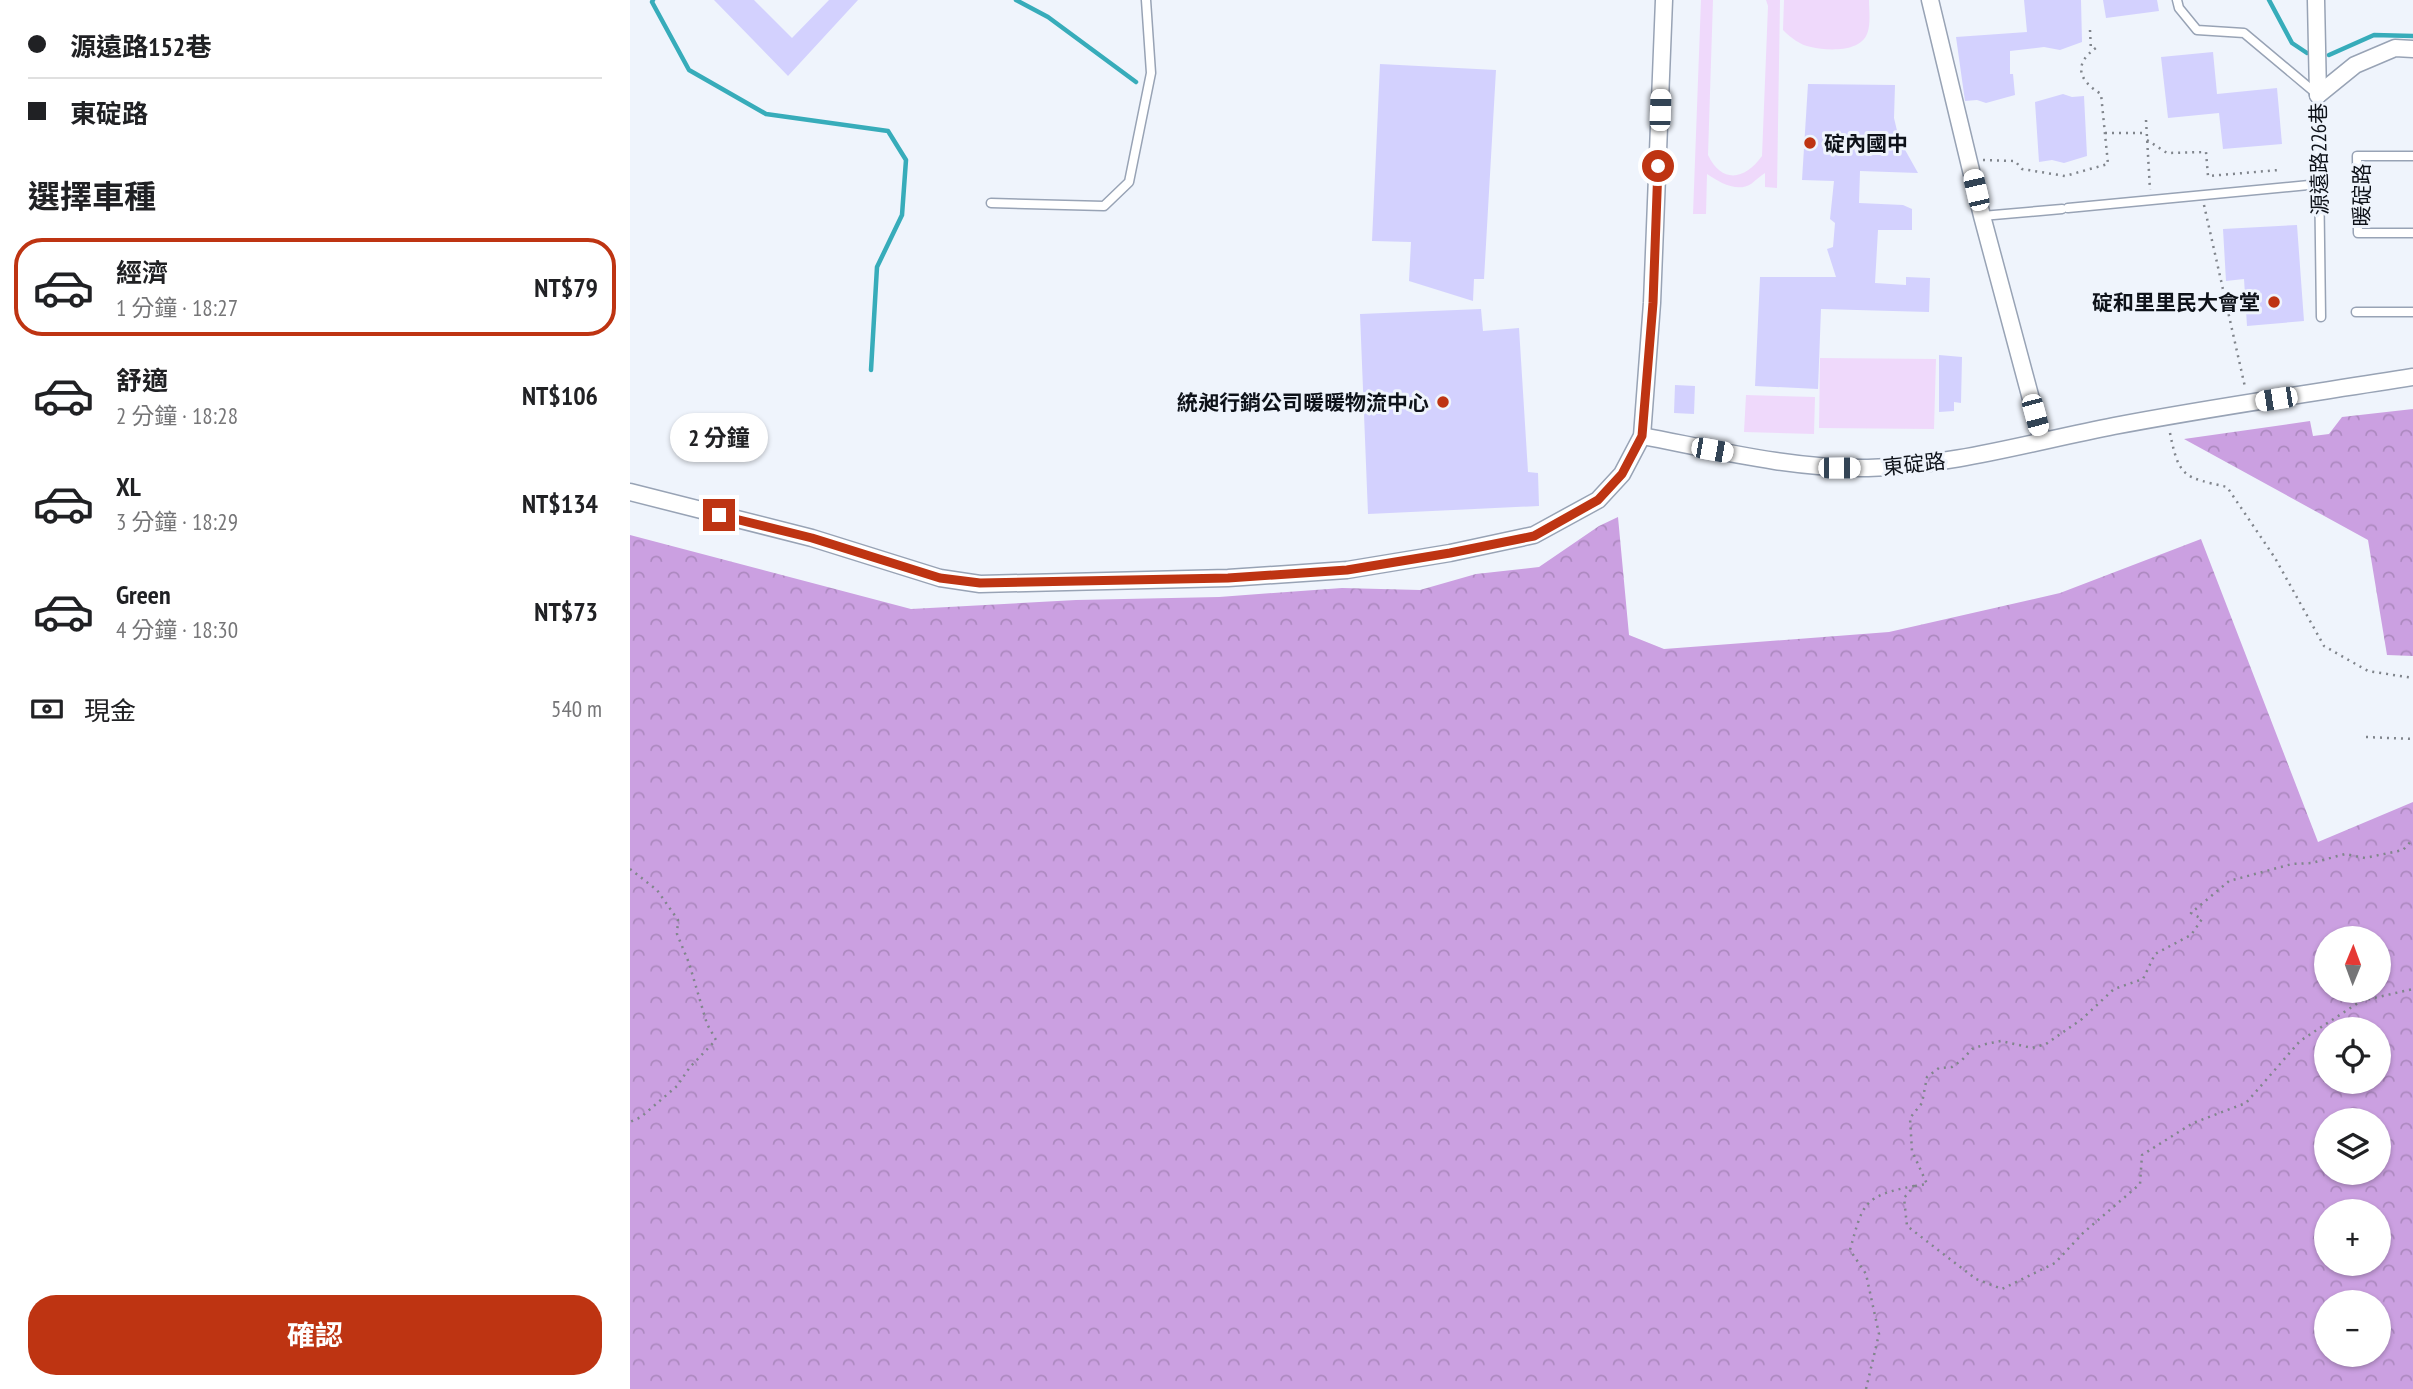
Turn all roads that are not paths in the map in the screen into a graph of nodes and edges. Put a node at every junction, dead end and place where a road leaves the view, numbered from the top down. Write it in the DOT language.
graph roads {
  1 [pos="1146,0"];
  2 [pos="1664,0"];
  3 [pos="1930,0"];
  4 [pos="2177,0"];
  5 [pos="2316,0"];
  6 [pos="2413,49"];
  7 [pos="2318,95"];
  8 [pos="2413,156"];
  9 [pos="2319,184"];
  10 [pos="991,203"];
  11 [pos="1982,216"];
  12 [pos="2413,233"];
  13 [pos="2356,312"];
  14 [pos="2413,312"];
  15 [pos="2321,317"];
  16 [pos="2413,377"];
  17 [pos="1642,436"];
  18 [pos="2042,440"];
  19 [pos="630,492"];
  1 -- 10 [label="lane"];
  2 -- 17 [label="street"];
  3 -- 11 [label="street"];
  4 -- 7 [label="lane"];
  5 -- 7 [label="street, 源遠路226巷"];
  6 -- 7 [label="street"];
  7 -- 9 [label="lane, 源遠路226巷"];
  8 -- 12 [label="lane, 暖碇路"];
  9 -- 11 [label="lane"];
  9 -- 15 [label="lane, 源遠路226巷"];
  11 -- 18 [label="street"];
  13 -- 14 [label="lane"];
  16 -- 18 [label="street, 東碇路"];
  17 -- 18 [label="street, 東碇路"];
  17 -- 19 [label="street"];
}
